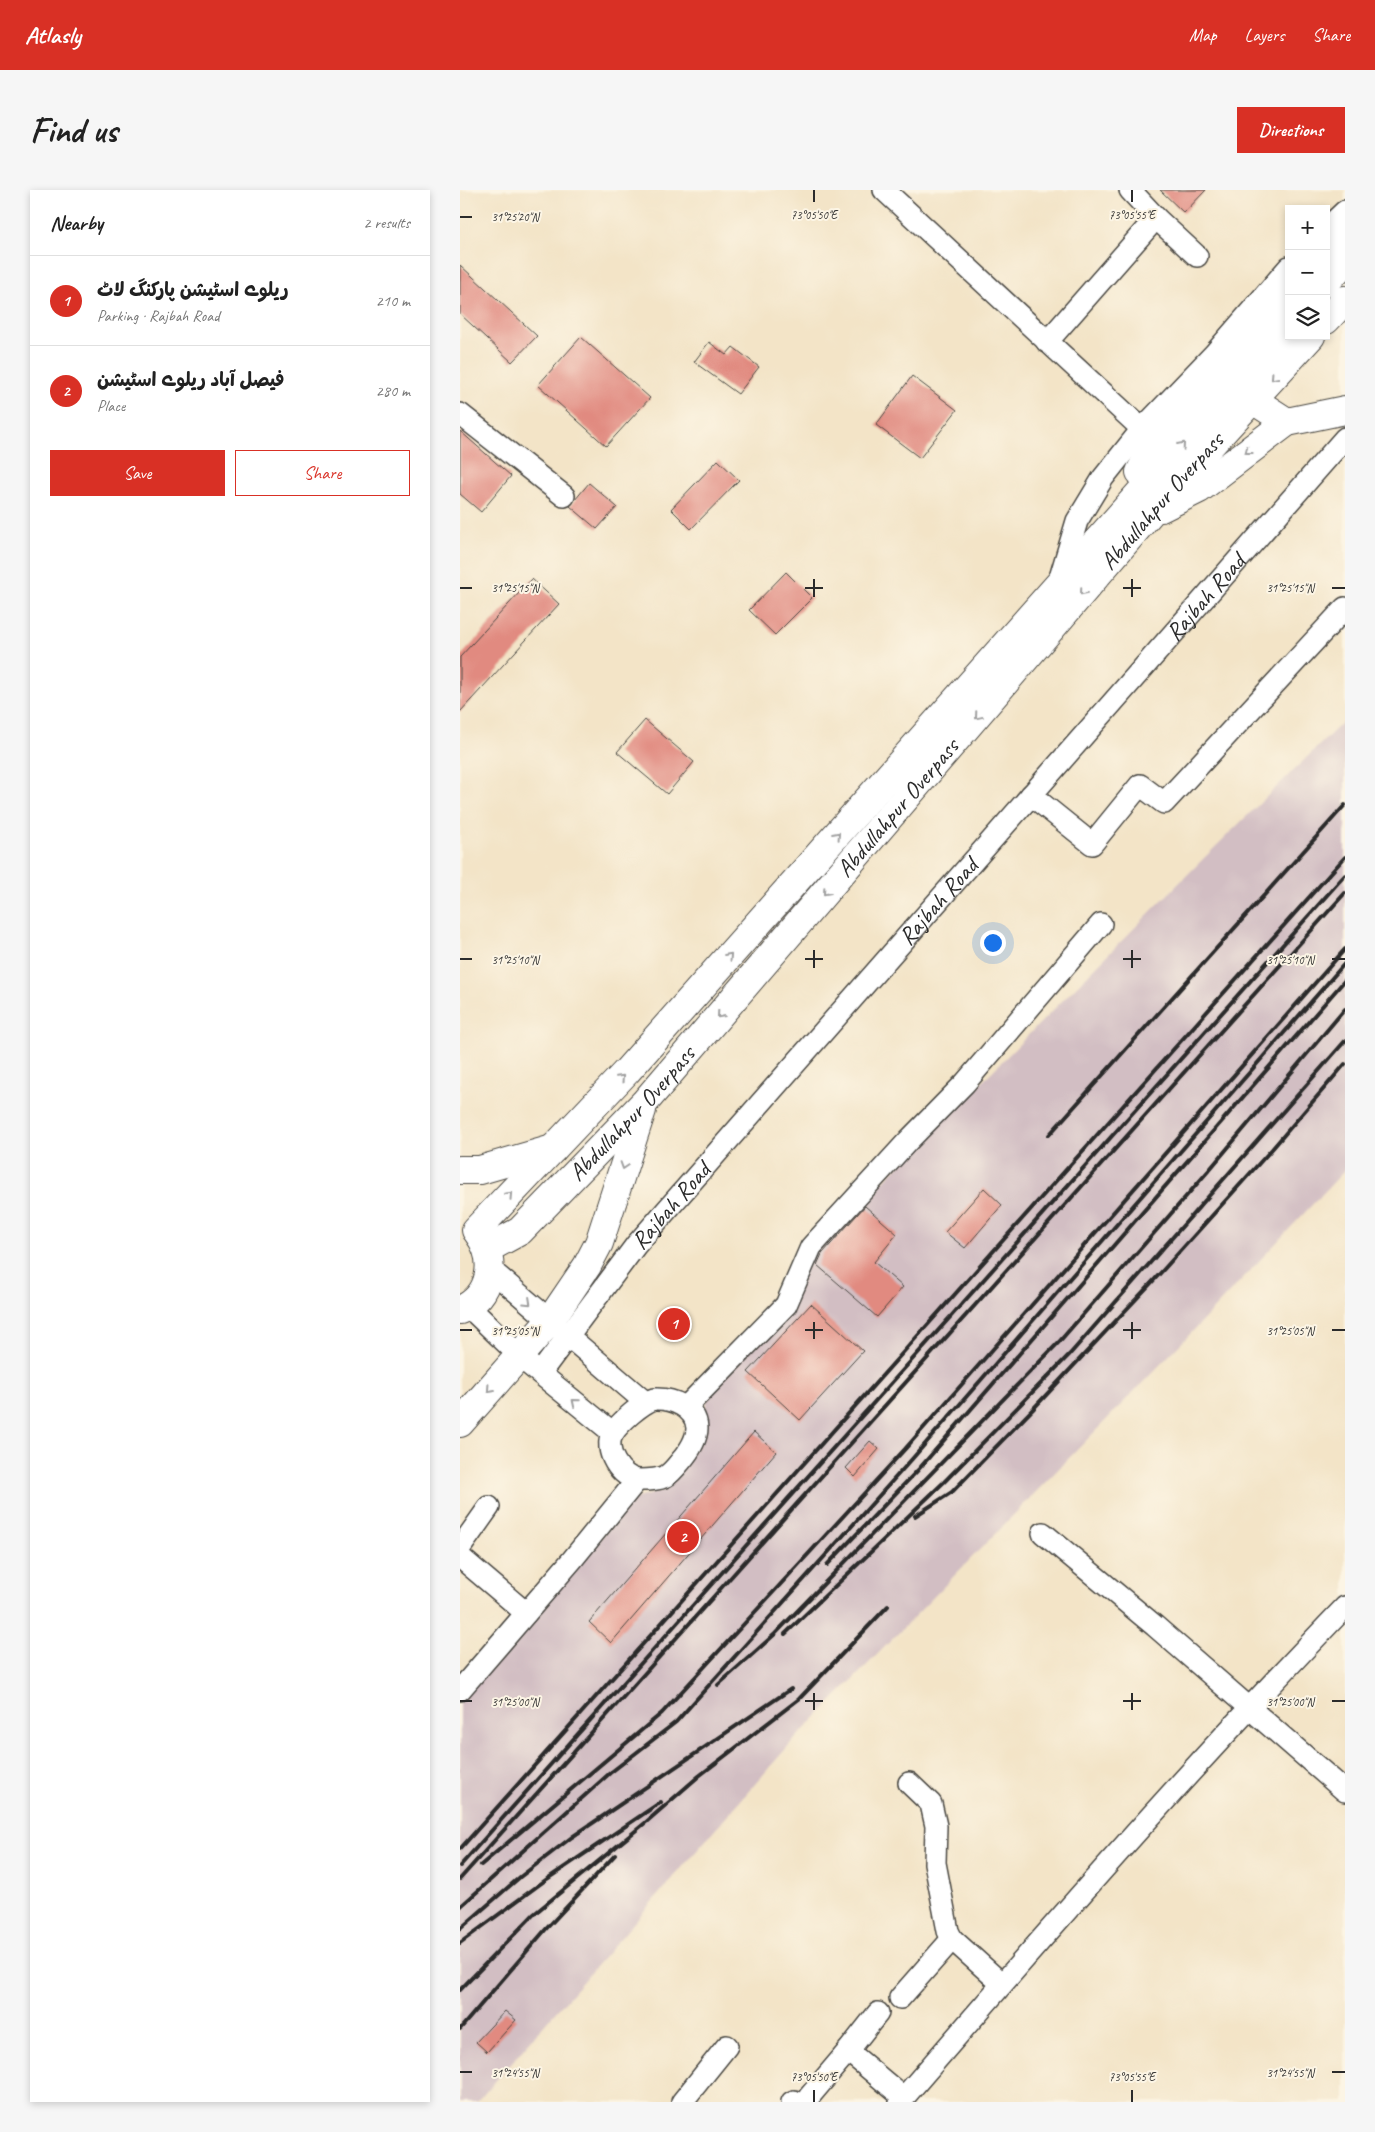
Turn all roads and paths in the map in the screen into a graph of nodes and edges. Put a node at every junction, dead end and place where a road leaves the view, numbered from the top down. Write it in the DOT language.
graph roads {
  1 [pos="884,190"];
  2 [pos="1130,190"];
  3 [pos="1345,210"];
  4 [pos="1156,218"];
  5 [pos="1330,225"];
  6 [pos="1345,233"];
  7 [pos="1329,250"];
  8 [pos="1197,256"];
  9 [pos="1345,262"];
  10 [pos="1285,272"];
  11 [pos="1330,278"];
  12 [pos="1345,300"];
  13 [pos="1330,316"];
  14 [pos="1285,337"];
  15 [pos="1285,339"];
  16 [pos="1047,342"];
  17 [pos="1253,400"];
  18 [pos="1345,410"];
  19 [pos="460,414"];
  20 [pos="1287,422"];
  21 [pos="1142,429"];
  22 [pos="1345,438"];
  23 [pos="564,496"];
  24 [pos="1149,515"];
  25 [pos="1057,587"];
  26 [pos="1345,608"];
  27 [pos="1031,795"];
  28 [pos="1101,924"];
  29 [pos="644,1103"];
  30 [pos="554,1149"];
  31 [pos="460,1170"];
  32 [pos="478,1243"];
  33 [pos="464,1308"];
  34 [pos="558,1329"];
  35 [pos="530,1364"];
  36 [pos="645,1402"];
  37 [pos="686,1407"];
  38 [pos="464,1413"];
  39 [pos="612,1433"];
  40 [pos="637,1480"];
  41 [pos="489,1507"];
  42 [pos="1043,1533"];
  43 [pos="460,1548"];
  44 [pos="460,1558"];
  45 [pos="1345,1607"];
  46 [pos="526,1613"];
  47 [pos="460,1690"];
  48 [pos="1248,1707"];
  49 [pos="909,1783"];
  50 [pos="1345,1791"];
  51 [pos="952,1939"];
  52 [pos="1002,1984"];
  53 [pos="900,1998"];
  54 [pos="878,2013"];
  55 [pos="727,2046"];
  56 [pos="848,2050"];
  57 [pos="798,2100"];
  58 [pos="902,2100"];
  59 [pos="682,2102"];
  1 -- 16 [label="street"];
  2 -- 4 [label="street"];
  3 -- 5 [label="street"];
  4 -- 8 [label="street"];
  4 -- 16 [label="street"];
  6 -- 7 [label="main road"];
  9 -- 11 [label="main road"];
  10 -- 21 [label="street"];
  12 -- 13 [label="main road"];
  25 -- 14 [label="main road, Abdullahpur Overpass, one-way"];
  15 -- 17 [label="main road, Abdullahpur Overpass, one-way"];
  16 -- 21 [label="street"];
  17 -- 20 [label="main road"];
  17 -- 24 [label="main road, Abdullahpur Overpass"];
  18 -- 20 [label="main road"];
  19 -- 23 [label="street"];
  20 -- 24 [label="main road, one-way"];
  21 -- 25 [label="street"];
  22 -- 27 [label="street, Rajbah Road"];
  24 -- 29 [label="main road, Abdullahpur Overpass, one-way"];
  30 -- 25 [label="main road, Abdullahpur Overpass, one-way"];
  26 -- 27 [label="street"];
  27 -- 34 [label="street, Rajbah Road"];
  28 -- 37 [label="street"];
  29 -- 32 [label="main road, Abdullahpur Overpass"];
  29 -- 34 [label="main road, Rajbah Road, one-way"];
  30 -- 31 [label="main road"];
  32 -- 30 [label="main road, Abdullahpur Overpass, one-way"];
  32 -- 33 [label="main road"];
  32 -- 34 [label="street, one-way"];
  33 -- 35 [label="street"];
  34 -- 35 [label="main road, Rajbah Road"];
  34 -- 36 [label="street"];
  35 -- 38 [label="main road, Rajbah Road, one-way"];
  39 -- 35 [label="street, one-way"];
  36 -- 37 [label="street"];
  36 -- 39 [label="street"];
  37 -- 40 [label="street"];
  39 -- 40 [label="street"];
  40 -- 46 [label="street"];
  41 -- 43 [label="street"];
  42 -- 48 [label="street"];
  44 -- 46 [label="street"];
  45 -- 48 [label="street"];
  46 -- 47 [label="street"];
  48 -- 50 [label="street"];
  48 -- 52 [label="street"];
  49 -- 51 [label="street"];
  51 -- 52 [label="street"];
  51 -- 53 [label="street"];
  52 -- 58 [label="street"];
  54 -- 56 [label="street"];
  55 -- 59 [label="street"];
  56 -- 57 [label="street"];
  56 -- 58 [label="street"];
}
